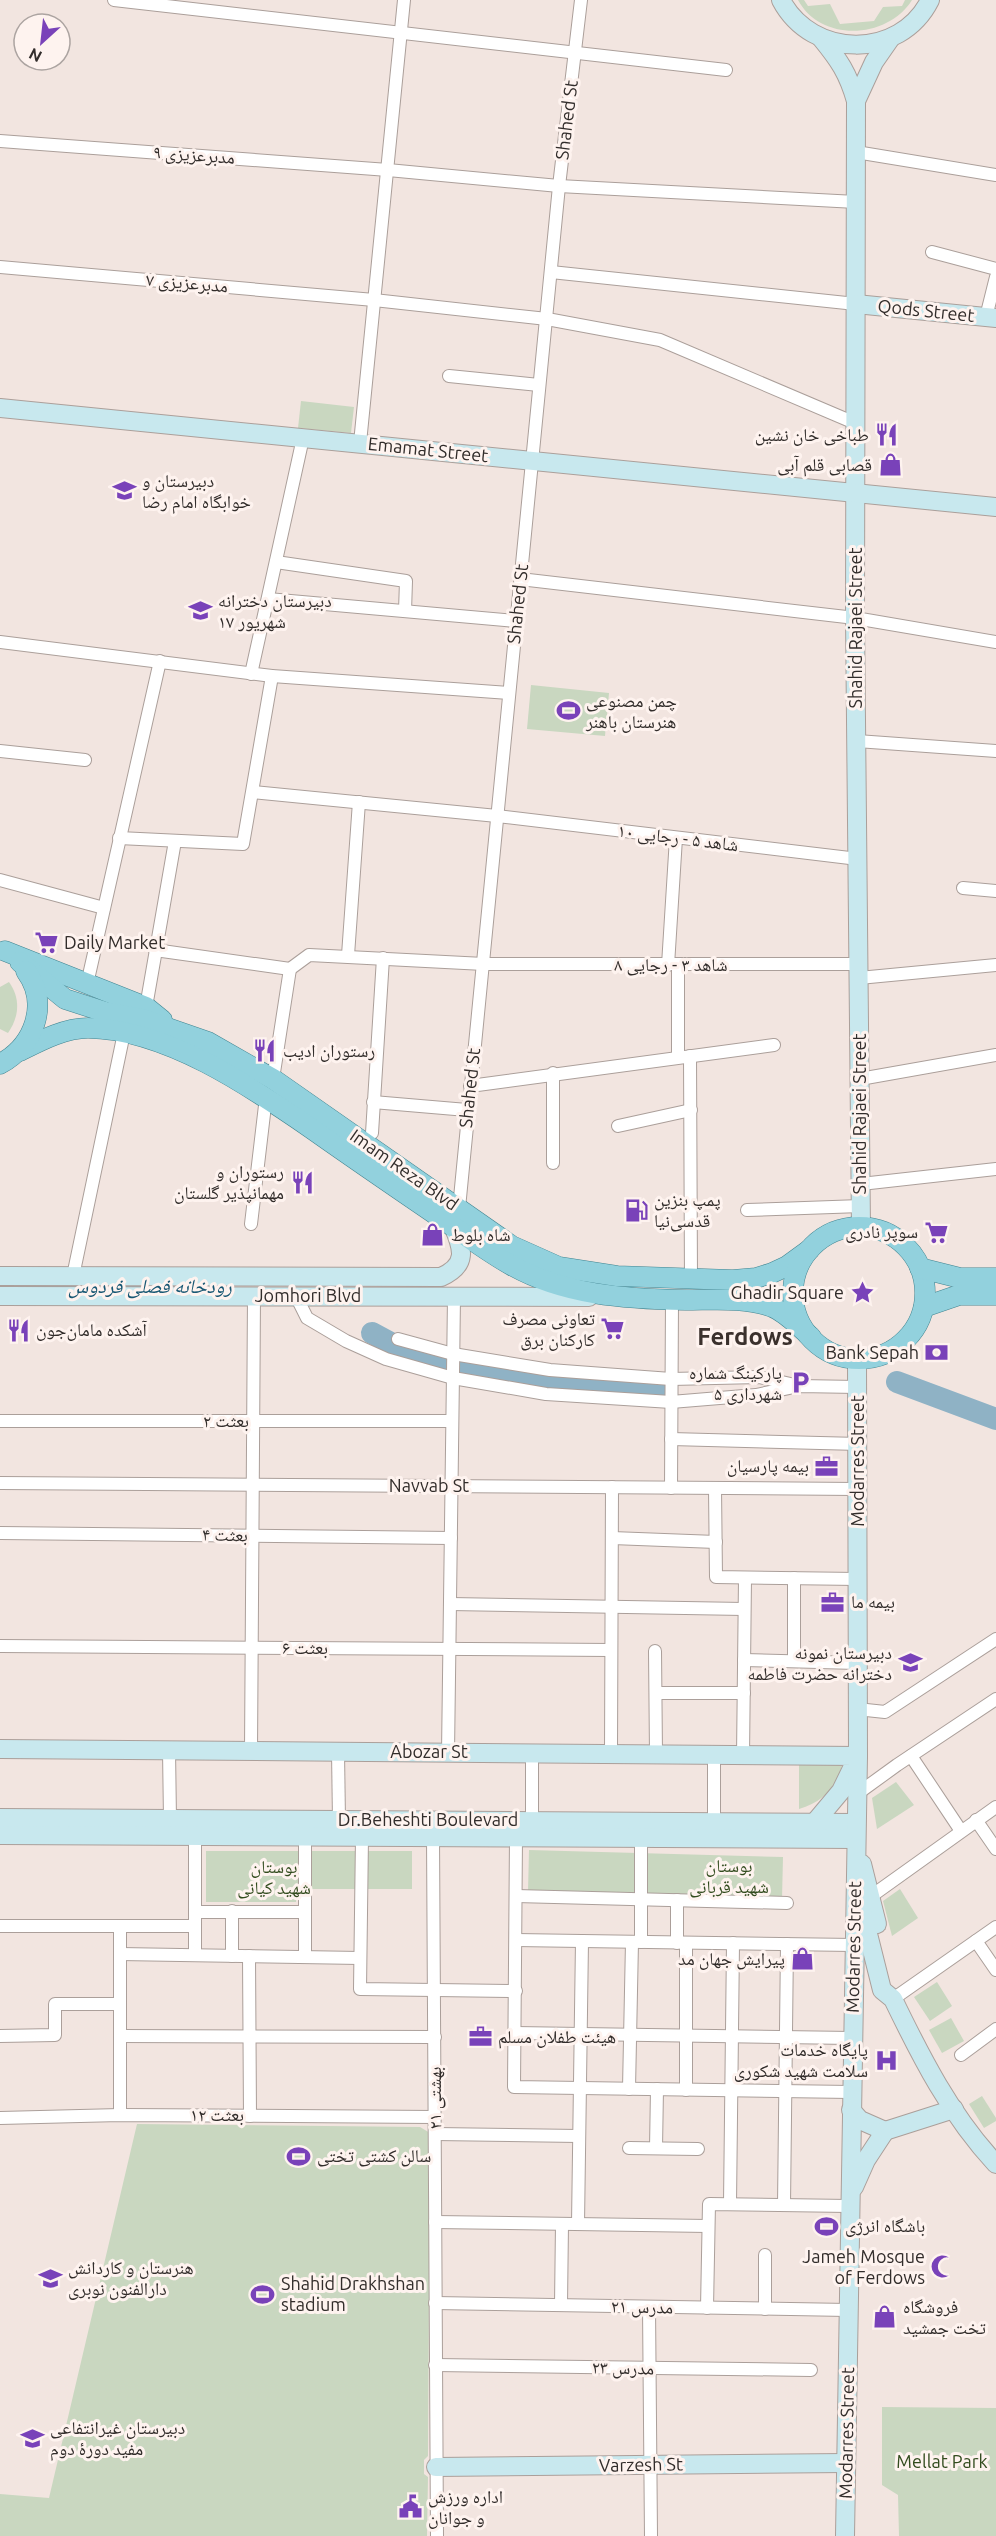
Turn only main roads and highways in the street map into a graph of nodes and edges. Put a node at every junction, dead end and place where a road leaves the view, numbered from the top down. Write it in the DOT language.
graph roads {
  1 [pos="782,0"];
  2 [pos="940,0"];
  3 [pos="927,6"];
  4 [pos="821,38"];
  5 [pos="890,39"];
  6 [pos="856,101"];
  7 [pos="856,304"];
  8 [pos="991,318"];
  9 [pos="0,408"];
  10 [pos="855,493"];
  11 [pos="996,507"];
  12 [pos="8,954"];
  13 [pos="171,1027"];
  14 [pos="20,1051"];
  15 [pos="0,1064"];
  16 [pos="269,1088"];
  17 [pos="456,1217"];
  18 [pos="861,1228"];
  19 [pos="809,1250"];
  20 [pos="920,1268"];
  21 [pos="0,1276"];
  22 [pos="295,1276"];
  23 [pos="996,1278"];
  24 [pos="996,1295"];
  25 [pos="0,1296"];
  26 [pos="296,1296"];
  27 [pos="615,1297"];
  28 [pos="924,1307"];
  29 [pos="810,1337"];
  30 [pos="857,1359"];
  31 [pos="0,1749"];
  32 [pos="858,1756"];
  33 [pos="0,1818"];
  34 [pos="815,1822"];
  35 [pos="791,1831"];
  36 [pos="856,1831"];
  37 [pos="0,1835"];
  38 [pos="855,1876"];
  39 [pos="893,1999"];
  40 [pos="851,2101"];
  41 [pos="954,2109"];
  42 [pos="885,2131"];
  43 [pos="996,2164"];
  44 [pos="849,2206"];
  45 [pos="846,2463"];
  46 [pos="436,2467"];
  47 [pos="845,2536"];
  1 -- 4 [label="main road"];
  2 -- 3 [label="main road"];
  3 -- 5 [label="main road"];
  4 -- 5 [label="main road"];
  4 -- 6 [label="main road, Shahid Rajaei Street"];
  5 -- 6 [label="main road"];
  6 -- 7 [label="main road, Shahid Rajaei Street"];
  7 -- 8 [label="main road, Qods Street"];
  7 -- 10 [label="main road, Shahid Rajaei Street"];
  9 -- 10 [label="main road, Emamat Street"];
  10 -- 11 [label="main road, Emamat Street"];
  10 -- 18 [label="main road, Shahid Rajaei Street"];
  12 -- 13 [label="main road"];
  12 -- 13 [label="main road, Imam Reza Blvd"];
  12 -- 14 [label="main road"];
  13 -- 16 [label="main road, Imam Reza Blvd"];
  14 -- 15 [label="main road, Imam Reza Blvd"];
  14 -- 16 [label="main road, Imam Reza Blvd"];
  16 -- 17 [label="main road, Imam Reza Blvd"];
  17 -- 19 [label="main road, Imam Reza Blvd"];
  17 -- 22 [label="main road, Jomhori Blvd"];
  17 -- 27 [label="main road, Imam Reza Blvd"];
  18 -- 19 [label="main road"];
  18 -- 20 [label="main road"];
  19 -- 29 [label="main road"];
  20 -- 23 [label="main road"];
  20 -- 28 [label="main road"];
  21 -- 22 [label="main road, Jomhori Blvd"];
  22 -- 26 [label="main road"];
  24 -- 28 [label="main road"];
  25 -- 26 [label="main road, Jomhori Blvd"];
  26 -- 27 [label="main road, Jomhori Blvd"];
  27 -- 29 [label="main road, Imam Reza Blvd"];
  28 -- 30 [label="main road"];
  29 -- 30 [label="main road"];
  30 -- 32 [label="main road, Modarres Street"];
  31 -- 32 [label="main road, Abozar St"];
  32 -- 34 [label="main road"];
  32 -- 36 [label="main road, Modarres Street"];
  33 -- 35 [label="main road, Dr.Beheshti Boulevard"];
  34 -- 35 [label="main road, Dr.Beheshti Boulevard"];
  34 -- 36 [label="main road, Dr.Beheshti Boulevard"];
  35 -- 36 [label="main road, Dr.Beheshti Boulevard"];
  35 -- 37 [label="main road, Dr.Beheshti Boulevard"];
  36 -- 38 [label="main road, Modarres Street"];
  36 -- 39 [label="main road"];
  38 -- 39 [label="main road"];
  38 -- 40 [label="main road, Modarres Street"];
  39 -- 41 [label="main road"];
  40 -- 42 [label="main road"];
  40 -- 44 [label="main road, Modarres Street"];
  41 -- 42 [label="main road"];
  41 -- 43 [label="main road"];
  42 -- 44 [label="main road"];
  44 -- 45 [label="main road, Modarres Street"];
  45 -- 46 [label="main road, Varzesh St"];
  45 -- 47 [label="main road, Modarres Street"];
}
